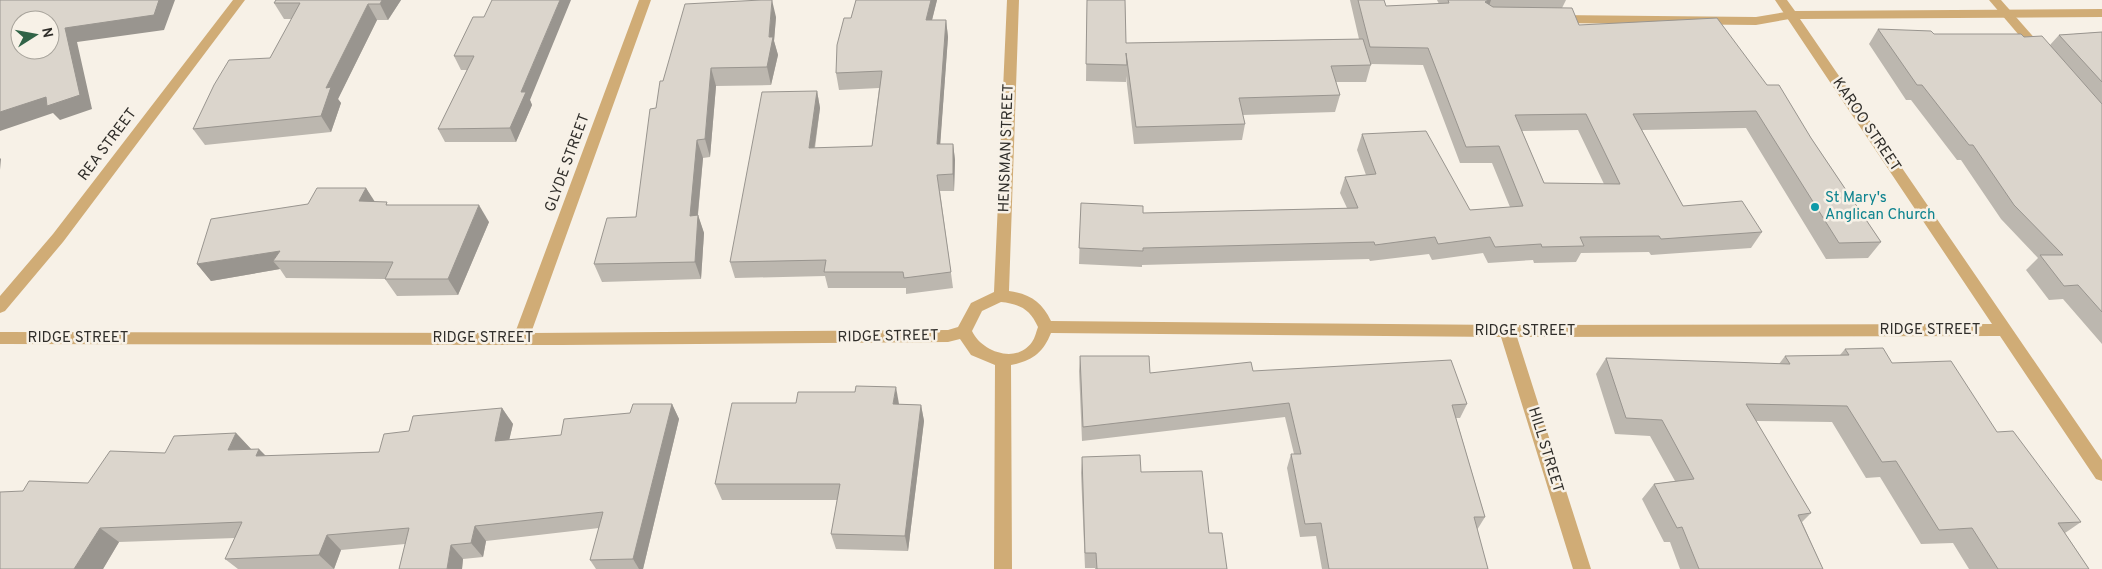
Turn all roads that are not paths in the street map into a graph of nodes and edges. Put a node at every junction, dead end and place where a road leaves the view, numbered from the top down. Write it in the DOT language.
graph roads {
  1 [pos="239,0"];
  2 [pos="645,0"];
  3 [pos="1013,0"];
  4 [pos="1781,0"];
  5 [pos="1995,0"];
  6 [pos="2102,13"];
  7 [pos="2008,14"];
  8 [pos="1791,15"];
  9 [pos="1547,18"];
  10 [pos="2046,59"];
  11 [pos="1001,296"];
  12 [pos="0,307"];
  13 [pos="1046,327"];
  14 [pos="2005,330"];
  15 [pos="964,331"];
  16 [pos="1507,331"];
  17 [pos="0,338"];
  18 [pos="521,338"];
  19 [pos="1003,360"];
  20 [pos="2102,474"];
  21 [pos="1003,569"];
  22 [pos="1582,569"];
  1 -- 12 [label="street, REA STREET"];
  2 -- 18 [label="street, GLYDE STREET"];
  3 -- 11 [label="street, HENSMAN STREET"];
  4 -- 8 [label="street, KAROO STREET"];
  5 -- 7 [label="street"];
  6 -- 7 [label="street"];
  7 -- 8 [label="street"];
  7 -- 10 [label="street"];
  8 -- 9 [label="street"];
  8 -- 14 [label="street, KAROO STREET"];
  11 -- 13 [label="street"];
  11 -- 15 [label="street"];
  13 -- 16 [label="street, RIDGE STREET"];
  13 -- 19 [label="street"];
  14 -- 16 [label="street, RIDGE STREET"];
  14 -- 20 [label="street, KAROO STREET"];
  15 -- 18 [label="street, RIDGE STREET"];
  15 -- 19 [label="street"];
  16 -- 22 [label="street, HILL STREET"];
  17 -- 18 [label="street, RIDGE STREET"];
  19 -- 21 [label="street"];
}
